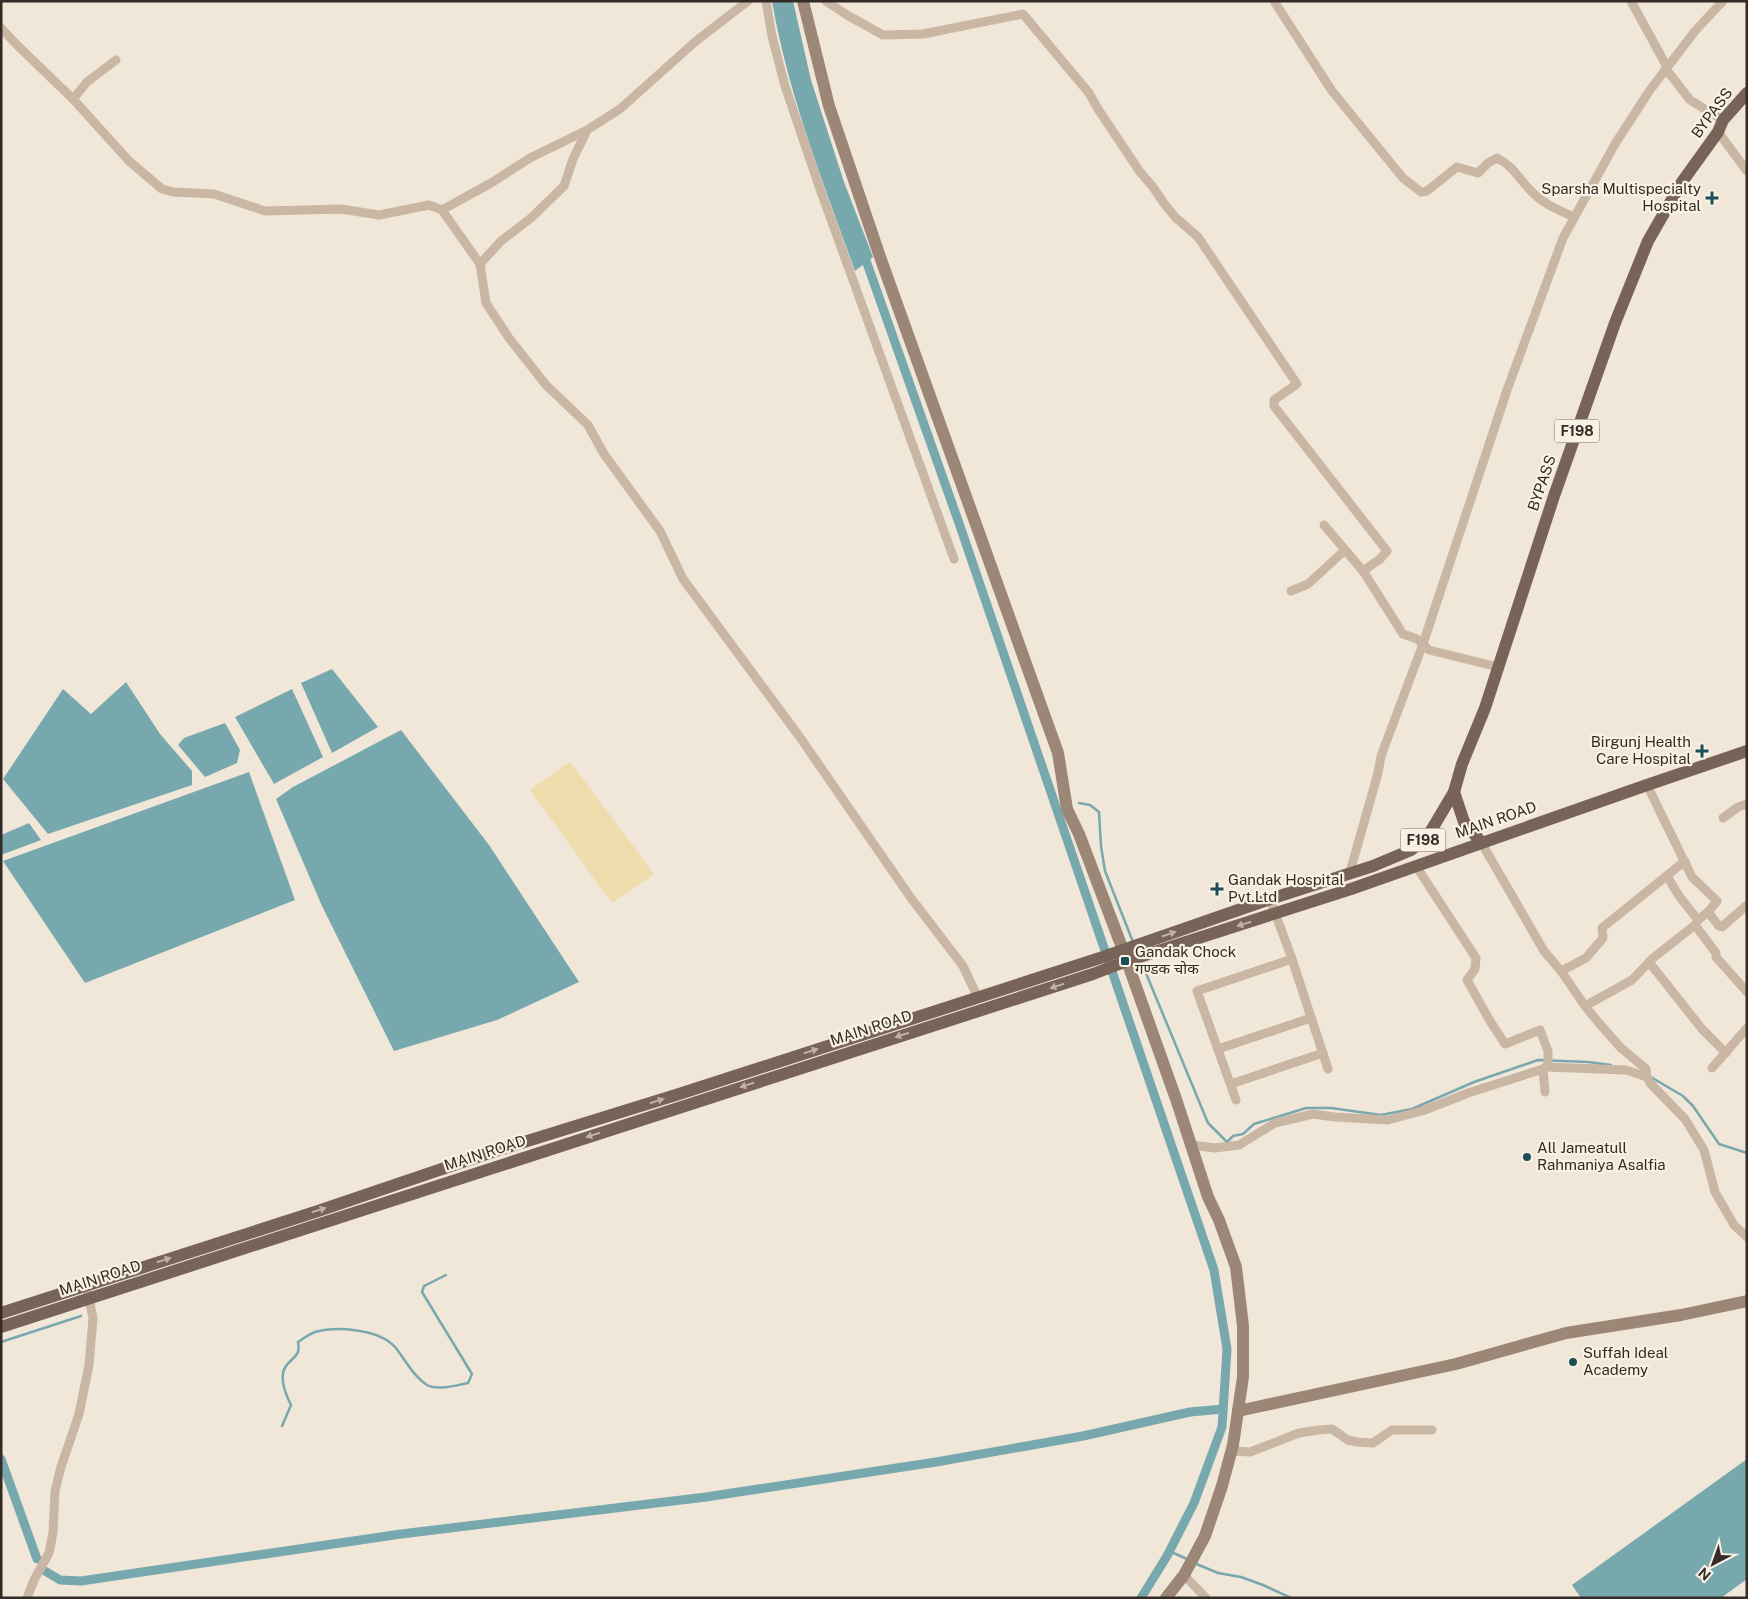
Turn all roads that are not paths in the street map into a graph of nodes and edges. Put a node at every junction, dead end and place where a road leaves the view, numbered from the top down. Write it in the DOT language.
graph roads {
  1 [pos="748,1"];
  2 [pos="766,1"];
  3 [pos="803,1"];
  4 [pos="826,1"];
  5 [pos="1274,1"];
  6 [pos="1632,1"];
  7 [pos="1723,1"];
  8 [pos="1,28"];
  9 [pos="116,60"];
  10 [pos="1666,69"];
  11 [pos="1747,93"];
  12 [pos="73,99"];
  13 [pos="1721,126"];
  14 [pos="587,130"];
  15 [pos="1747,171"];
  16 [pos="442,210"];
  17 [pos="1574,217"];
  18 [pos="480,264"];
  19 [pos="1324,525"];
  20 [pos="1345,550"];
  21 [pos="954,559"];
  22 [pos="1363,571"];
  23 [pos="1291,591"];
  24 [pos="1423,644"];
  25 [pos="1498,667"];
  26 [pos="1747,752"];
  27 [pos="1647,785"];
  28 [pos="1454,792"];
  29 [pos="1747,804"];
  30 [pos="1723,818"];
  31 [pos="1481,842"];
  32 [pos="1685,861"];
  33 [pos="1374,866"];
  34 [pos="1416,866"];
  35 [pos="1350,872"];
  36 [pos="1667,876"];
  37 [pos="1270,899"];
  38 [pos="1747,905"];
  39 [pos="1708,912"];
  40 [pos="1276,914"];
  41 [pos="1696,922"];
  42 [pos="1123,956"];
  43 [pos="1292,959"];
  44 [pos="1648,962"];
  45 [pos="1102,964"];
  46 [pos="1562,971"];
  47 [pos="1747,992"];
  48 [pos="978,998"];
  49 [pos="1585,1006"];
  50 [pos="1311,1018"];
  51 [pos="1747,1028"];
  52 [pos="1218,1049"];
  53 [pos="1322,1053"];
  54 [pos="1726,1053"];
  55 [pos="1545,1067"];
  56 [pos="1712,1068"];
  57 [pos="1328,1069"];
  58 [pos="1647,1073"];
  59 [pos="1231,1084"];
  60 [pos="1545,1092"];
  61 [pos="1236,1100"];
  62 [pos="1191,1145"];
  63 [pos="475,1158"];
  64 [pos="481,1172"];
  65 [pos="1747,1237"];
  66 [pos="85,1286"];
  67 [pos="90,1299"];
  68 [pos="1747,1301"];
  69 [pos="1,1313"];
  70 [pos="1,1327"];
  71 [pos="1238,1411"];
  72 [pos="1432,1430"];
  73 [pos="1232,1451"];
  74 [pos="1184,1575"];
  75 [pos="28,1598"];
  76 [pos="1166,1598"];
  77 [pos="1206,1598"];
  1 -- 14 [label="street"];
  2 -- 21 [label="street"];
  3 -- 42 [label="main road"];
  4 -- 22 [label="street"];
  5 -- 17 [label="street"];
  6 -- 10 [label="street"];
  7 -- 10 [label="street"];
  8 -- 12 [label="street"];
  9 -- 12 [label="street"];
  10 -- 13 [label="street"];
  10 -- 17 [label="street"];
  11 -- 13 [label="main road, BYPASS / F198"];
  12 -- 16 [label="street"];
  13 -- 15 [label="street"];
  13 -- 25 [label="main road, BYPASS / F198"];
  14 -- 16 [label="street"];
  14 -- 18 [label="street"];
  16 -- 18 [label="street"];
  17 -- 24 [label="street"];
  18 -- 48 [label="street"];
  19 -- 20 [label="street"];
  20 -- 22 [label="street"];
  20 -- 23 [label="street"];
  22 -- 24 [label="street"];
  24 -- 25 [label="street"];
  24 -- 35 [label="street"];
  25 -- 28 [label="main road, BYPASS / F198"];
  26 -- 27 [label="main road, MAIN ROAD"];
  27 -- 31 [label="main road, MAIN ROAD"];
  27 -- 32 [label="street"];
  28 -- 31 [label="main road"];
  28 -- 33 [label="main road, BYPASS / F198"];
  29 -- 30 [label="street"];
  31 -- 34 [label="main road, MAIN ROAD"];
  31 -- 46 [label="street"];
  32 -- 36 [label="street"];
  32 -- 39 [label="street"];
  33 -- 35 [label="main road, MAIN ROAD"];
  34 -- 40 [label="main road, MAIN ROAD"];
  34 -- 55 [label="street"];
  35 -- 37 [label="main road, MAIN ROAD"];
  36 -- 41 [label="street"];
  36 -- 46 [label="street"];
  37 -- 40 [label="street"];
  42 -- 37 [label="main road, MAIN ROAD, one-way"];
  38 -- 39 [label="street"];
  39 -- 41 [label="street"];
  40 -- 42 [label="main road, MAIN ROAD, one-way"];
  40 -- 43 [label="street"];
  41 -- 44 [label="street"];
  41 -- 47 [label="street"];
  42 -- 45 [label="main road, MAIN ROAD"];
  42 -- 62 [label="main road"];
  43 -- 50 [label="street"];
  43 -- 52 [label="street"];
  44 -- 49 [label="street"];
  44 -- 54 [label="street"];
  45 -- 48 [label="main road, MAIN ROAD"];
  45 -- 64 [label="main road, MAIN ROAD, one-way"];
  46 -- 49 [label="street"];
  63 -- 48 [label="main road, MAIN ROAD, one-way"];
  49 -- 58 [label="street"];
  50 -- 52 [label="street"];
  50 -- 53 [label="street"];
  51 -- 54 [label="street"];
  52 -- 59 [label="street"];
  53 -- 57 [label="street"];
  53 -- 59 [label="street"];
  54 -- 56 [label="street"];
  55 -- 58 [label="street"];
  55 -- 60 [label="street"];
  55 -- 62 [label="street"];
  58 -- 65 [label="street"];
  59 -- 61 [label="street"];
  62 -- 71 [label="main road"];
  63 -- 64 [label="main road"];
  66 -- 63 [label="main road, MAIN ROAD, one-way"];
  64 -- 67 [label="main road, MAIN ROAD"];
  66 -- 67 [label="street"];
  66 -- 69 [label="main road, MAIN ROAD"];
  67 -- 70 [label="main road, MAIN ROAD"];
  67 -- 75 [label="street"];
  68 -- 71 [label="main road"];
  71 -- 73 [label="main road"];
  72 -- 73 [label="street"];
  73 -- 74 [label="main road"];
  74 -- 76 [label="main road"];
  74 -- 77 [label="street"];
}
